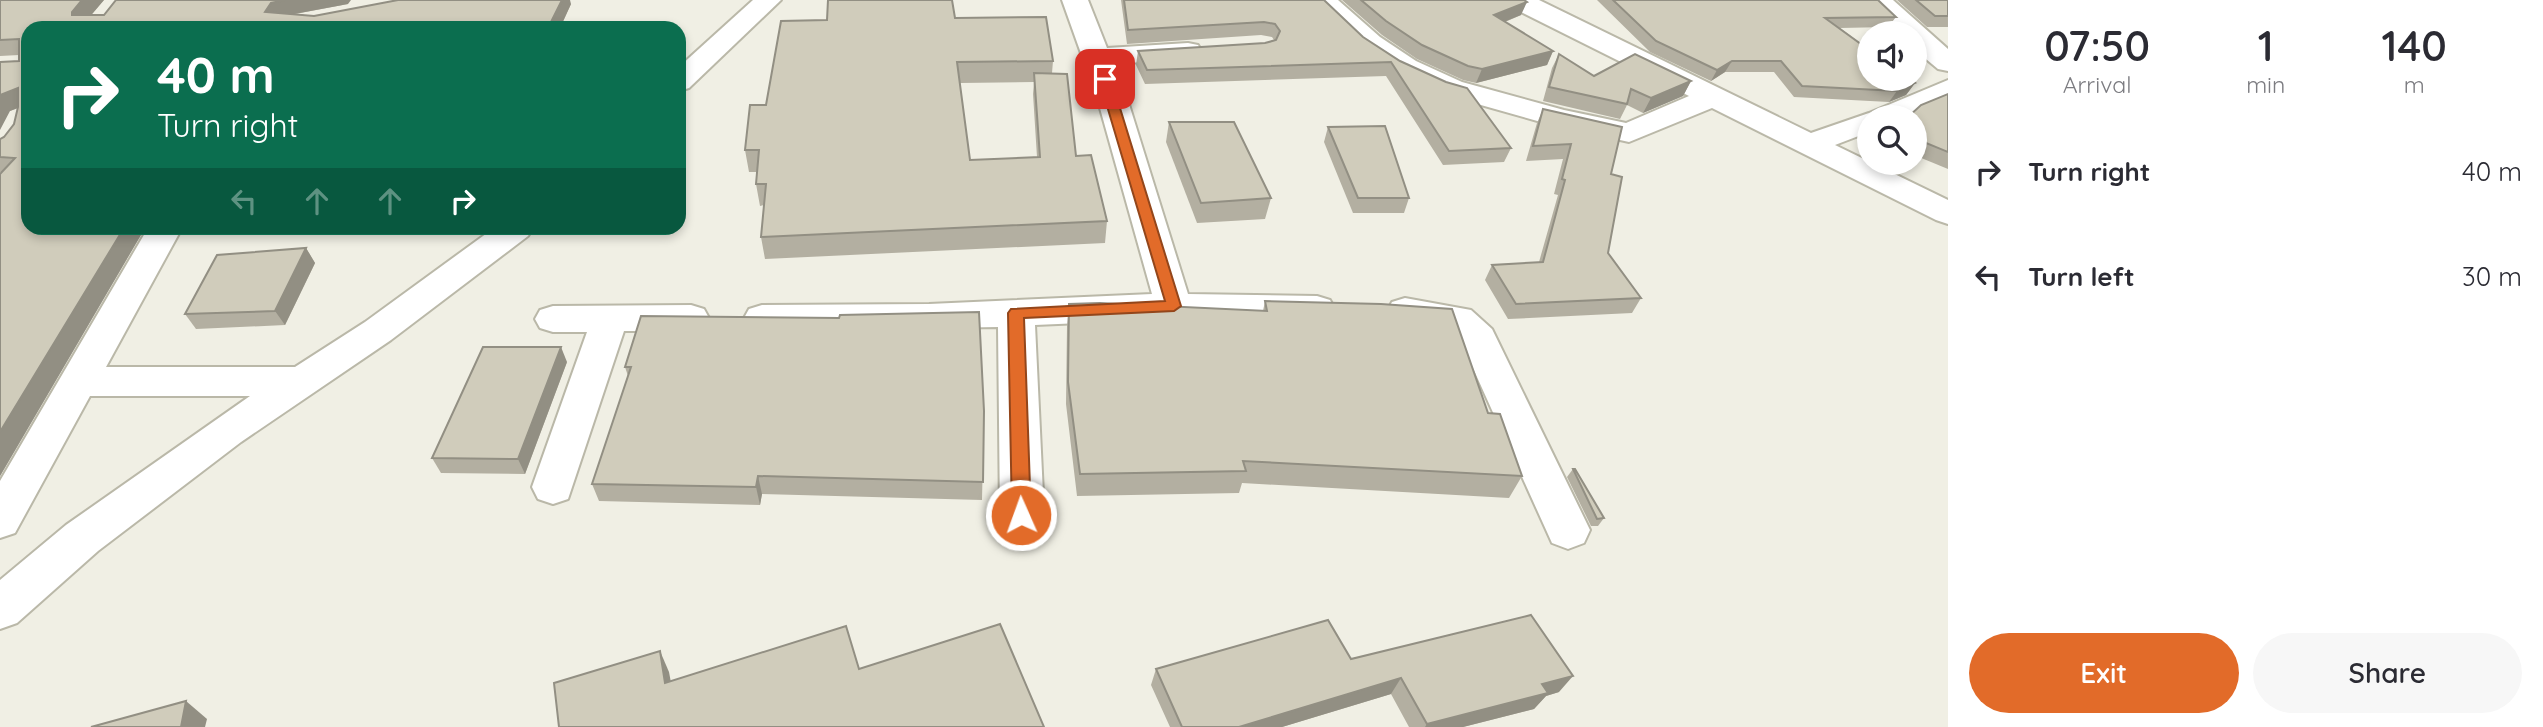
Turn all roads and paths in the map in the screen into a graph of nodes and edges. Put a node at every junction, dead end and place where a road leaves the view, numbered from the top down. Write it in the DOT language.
graph roads {
  1 [pos="768,0"];
  2 [pos="1075,0"];
  3 [pos="1323,0"];
  4 [pos="1518,0"];
  5 [pos="1877,0"];
  6 [pos="1901,21"];
  7 [pos="1927,45"];
  8 [pos="1220,49"];
  9 [pos="1096,57"];
  10 [pos="1948,64"];
  11 [pos="686,76"];
  12 [pos="1948,89"];
  13 [pos="1711,97"];
  14 [pos="1910,105"];
  15 [pos="1857,127"];
  16 [pos="1811,144"];
  17 [pos="1948,213"];
  18 [pos="161,235"];
  19 [pos="507,235"];
  20 [pos="1174,306"];
  21 [pos="1016,313"];
  22 [pos="553,319"];
  23 [pos="610,319"];
  24 [pos="303,381"];
  25 [pos="78,382"];
  26 [pos="553,487"];
  27 [pos="1021,515"];
  28 [pos="0,520"];
  29 [pos="1568,530"];
  30 [pos="0,608"];
  1 -- 11 [label="street"];
  2 -- 9 [label="street"];
  3 -- 13 [label="street"];
  4 -- 13 [label="street"];
  5 -- 6 [label="street"];
  7 -- 10 [label="street"];
  8 -- 9 [label="street"];
  9 -- 20 [label="street"];
  12 -- 14 [label="street"];
  13 -- 16 [label="street"];
  15 -- 16 [label="street"];
  16 -- 17 [label="street"];
  18 -- 25 [label="street"];
  19 -- 24 [label="street"];
  20 -- 21 [label="street"];
  20 -- 29 [label="street"];
  21 -- 23 [label="street"];
  21 -- 27 [label="street"];
  22 -- 23 [label="street"];
  23 -- 26 [label="street"];
  24 -- 25 [label="street"];
  24 -- 30 [label="street"];
  25 -- 28 [label="street"];
}
